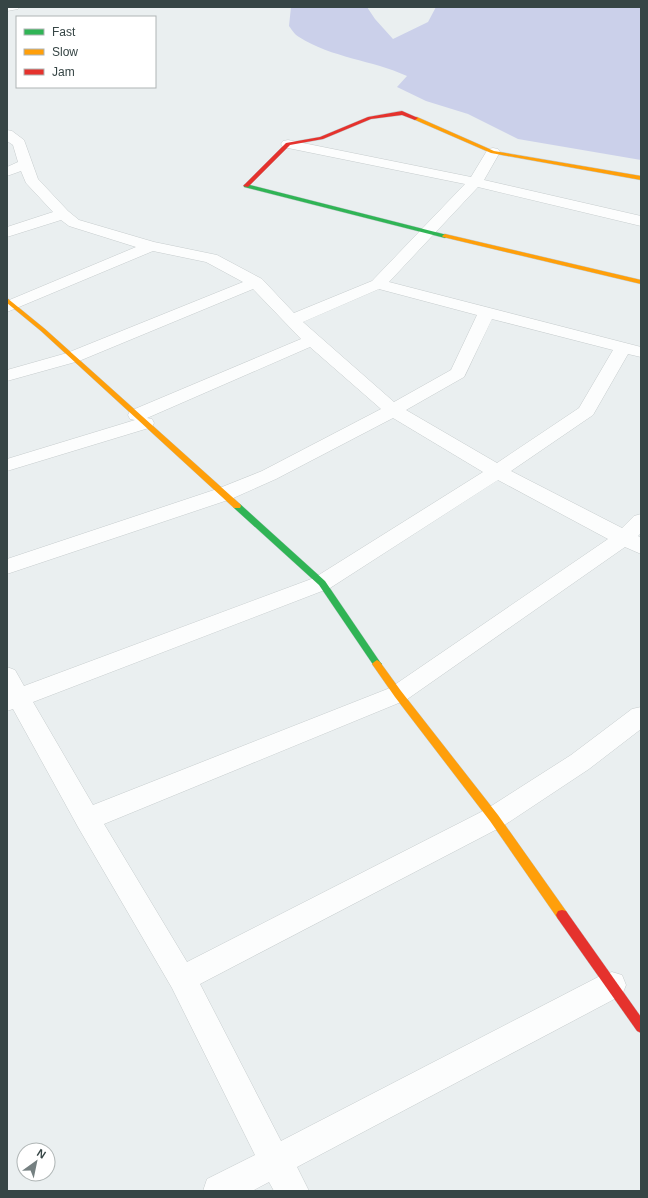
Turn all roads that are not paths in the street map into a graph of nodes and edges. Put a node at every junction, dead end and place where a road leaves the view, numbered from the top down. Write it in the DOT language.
graph roads {
  1 [pos="14,7"];
  2 [pos="7,8"];
  3 [pos="7,134"];
  4 [pos="288,144"];
  5 [pos="493,152"];
  6 [pos="26,164"];
  7 [pos="7,172"];
  8 [pos="641,178"];
  9 [pos="475,182"];
  10 [pos="63,214"];
  11 [pos="641,221"];
  12 [pos="7,232"];
  13 [pos="426,232"];
  14 [pos="151,246"];
  15 [pos="256,282"];
  16 [pos="641,282"];
  17 [pos="378,284"];
  18 [pos="9,304"];
  19 [pos="486,313"];
  20 [pos="292,320"];
  21 [pos="312,340"];
  22 [pos="632,349"];
  23 [pos="73,357"];
  24 [pos="7,376"];
  25 [pos="393,410"];
  26 [pos="141,419"];
  27 [pos="7,465"];
  28 [pos="497,472"];
  29 [pos="224,494"];
  30 [pos="636,535"];
  31 [pos="7,567"];
  32 [pos="322,583"];
  33 [pos="11,692"];
  34 [pos="398,694"];
  35 [pos="641,716"];
  36 [pos="494,818"];
  37 [pos="87,819"];
  38 [pos="182,979"];
  39 [pos="612,985"];
  40 [pos="641,1027"];
  41 [pos="276,1162"];
  42 [pos="220,1191"];
  43 [pos="293,1191"];
  1 -- 2 [label="street"];
  3 -- 6 [label="street"];
  4 -- 5 [label="street"];
  4 -- 9 [label="street"];
  4 -- 13 [label="street"];
  5 -- 8 [label="street"];
  5 -- 9 [label="street"];
  6 -- 7 [label="street"];
  6 -- 10 [label="street"];
  9 -- 11 [label="street"];
  9 -- 13 [label="street"];
  10 -- 12 [label="street"];
  10 -- 14 [label="street"];
  13 -- 16 [label="street"];
  13 -- 17 [label="street"];
  14 -- 15 [label="street"];
  14 -- 18 [label="street"];
  15 -- 20 [label="street"];
  15 -- 23 [label="street"];
  17 -- 19 [label="street"];
  17 -- 20 [label="street"];
  18 -- 23 [label="street"];
  19 -- 22 [label="street"];
  19 -- 25 [label="street"];
  20 -- 21 [label="street"];
  21 -- 25 [label="street"];
  21 -- 26 [label="street"];
  22 -- 28 [label="street"];
  23 -- 24 [label="street"];
  23 -- 26 [label="street"];
  25 -- 28 [label="street"];
  25 -- 29 [label="street"];
  26 -- 27 [label="street"];
  26 -- 29 [label="street"];
  28 -- 30 [label="street"];
  28 -- 32 [label="street"];
  29 -- 31 [label="street"];
  29 -- 32 [label="street"];
  30 -- 34 [label="street"];
  32 -- 33 [label="street"];
  32 -- 34 [label="street"];
  33 -- 37 [label="street"];
  34 -- 36 [label="street"];
  34 -- 37 [label="street"];
  35 -- 36 [label="street"];
  36 -- 38 [label="street"];
  36 -- 39 [label="street"];
  37 -- 38 [label="street"];
  38 -- 41 [label="street"];
  39 -- 40 [label="street"];
  39 -- 41 [label="street"];
  41 -- 42 [label="street"];
  41 -- 43 [label="street"];
}
